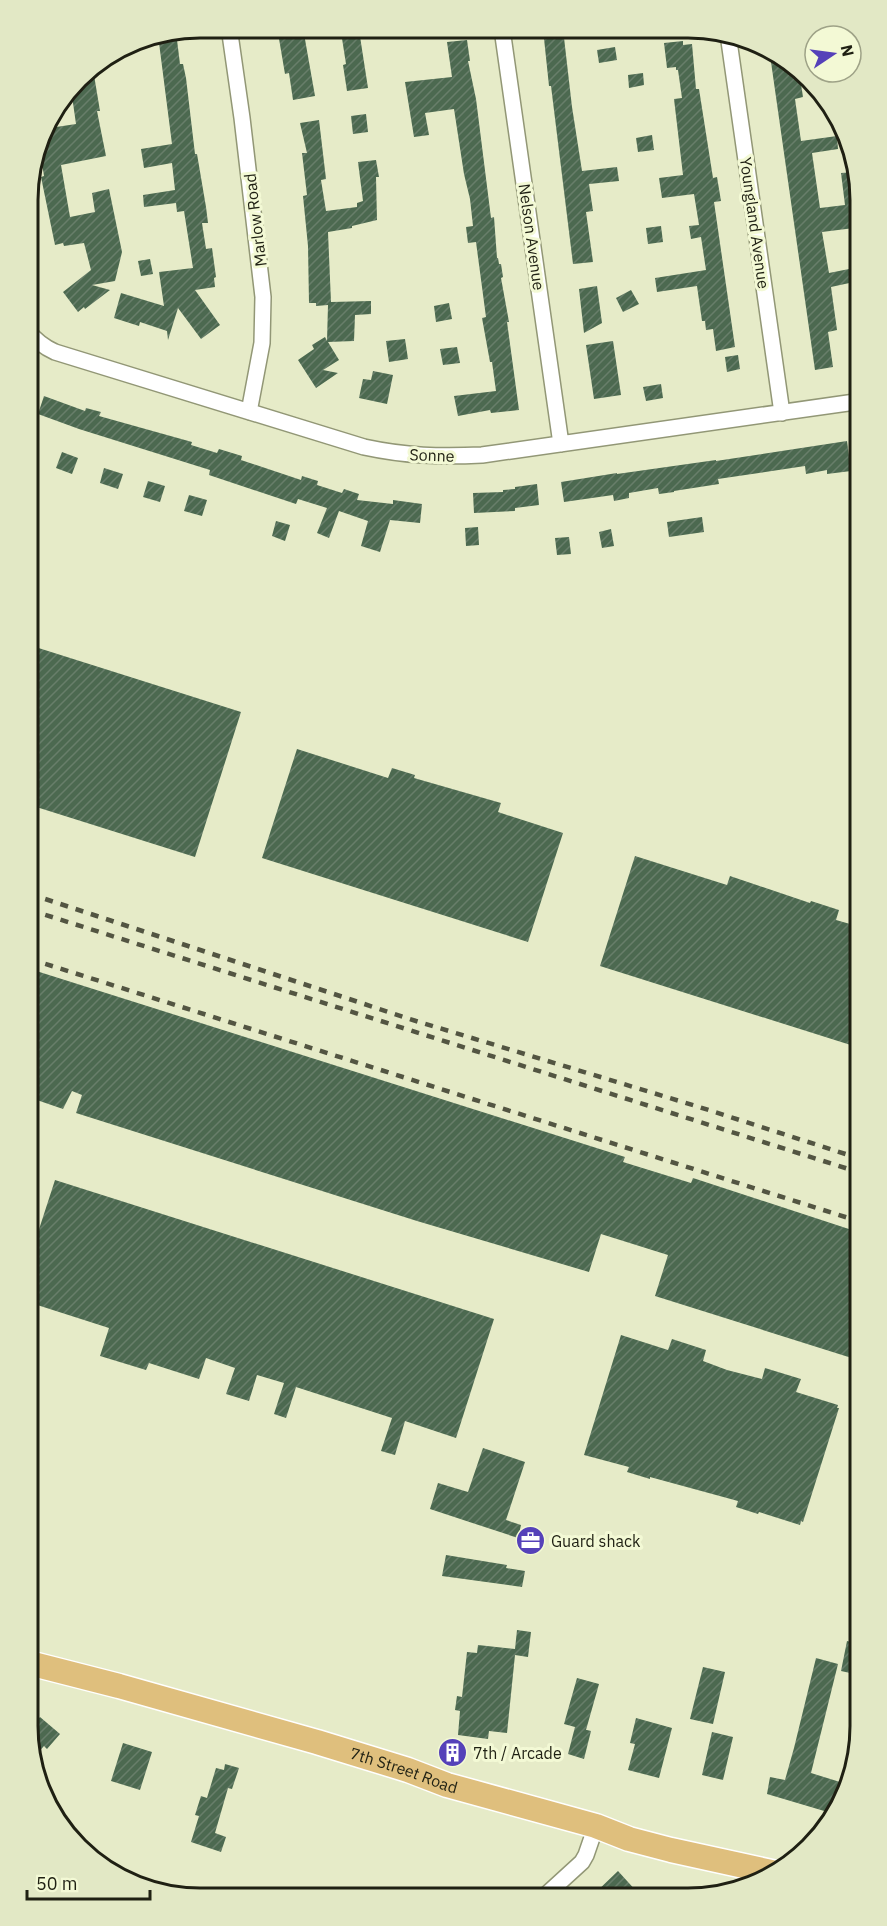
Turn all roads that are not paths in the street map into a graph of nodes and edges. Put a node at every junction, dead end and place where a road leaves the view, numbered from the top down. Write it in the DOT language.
graph roads {
  1 [pos="231,38"];
  2 [pos="503,38"];
  3 [pos="729,44"];
  4 [pos="38,341"];
  5 [pos="850,403"];
  6 [pos="249,412"];
  7 [pos="782,413"];
  8 [pos="561,444"];
  9 [pos="38,1665"];
  10 [pos="596,1826"];
  11 [pos="762,1870"];
  12 [pos="554,1888"];
  1 -- 6 [label="street, Marlow Road"];
  2 -- 8 [label="street, Nelson Avenue"];
  3 -- 7 [label="street, Youngland Avenue"];
  4 -- 6 [label="street, Sonne"];
  5 -- 7 [label="street, Sonne"];
  6 -- 8 [label="street, Sonne"];
  7 -- 8 [label="street, Sonne"];
  9 -- 10 [label="main road, 7th Street Road"];
  10 -- 11 [label="main road, 7th Street Road"];
  10 -- 12 [label="street"];
}
